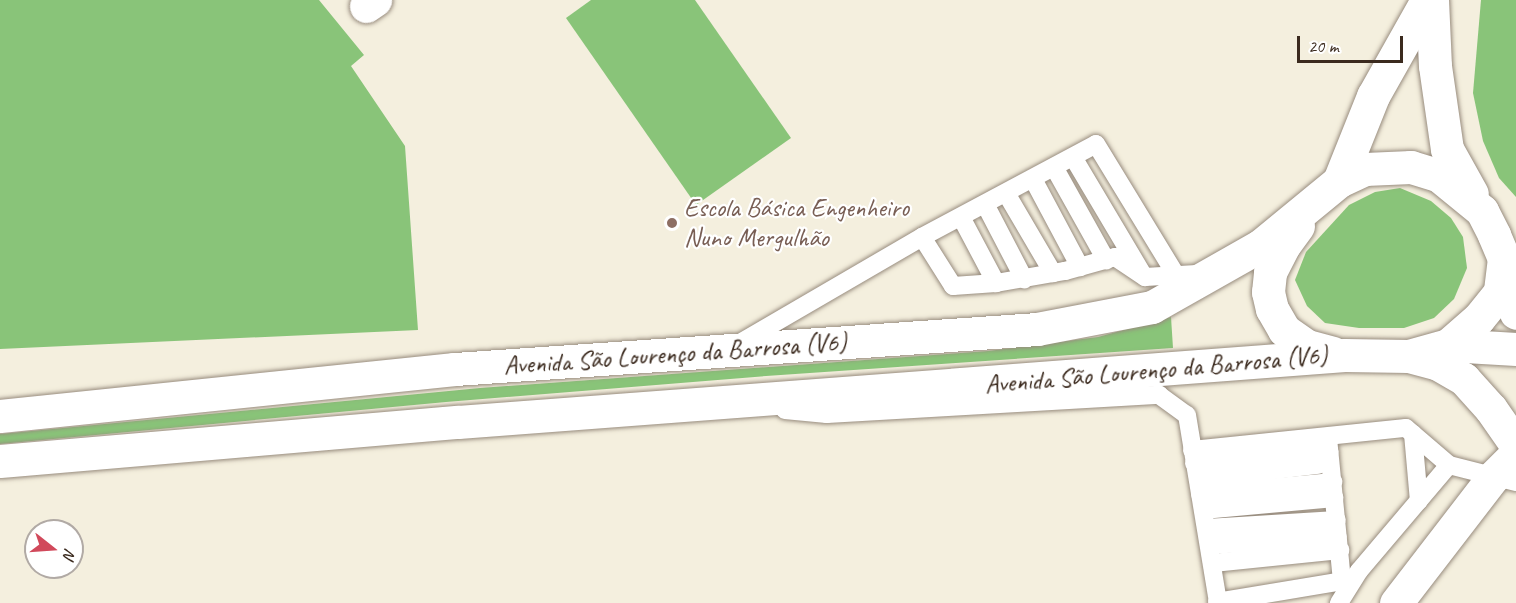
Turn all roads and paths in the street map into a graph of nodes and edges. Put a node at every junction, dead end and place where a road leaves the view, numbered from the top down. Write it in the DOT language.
graph roads {
  1 [pos="1427,0"];
  2 [pos="1432,0"];
  3 [pos="1073,157"];
  4 [pos="1054,167"];
  5 [pos="1032,178"];
  6 [pos="1328,191"];
  7 [pos="1006,193"];
  8 [pos="984,204"];
  9 [pos="961,217"];
  10 [pos="922,237"];
  11 [pos="1499,238"];
  12 [pos="1106,260"];
  13 [pos="1080,267"];
  14 [pos="1053,273"];
  15 [pos="1211,274"];
  16 [pos="1176,275"];
  17 [pos="1145,277"];
  18 [pos="1024,279"];
  19 [pos="996,283"];
  20 [pos="1516,313"];
  21 [pos="1448,345"];
  22 [pos="1516,349"];
  23 [pos="726,351"];
  24 [pos="1344,355"];
  25 [pos="1409,356"];
  26 [pos="724,404"];
  27 [pos="14,415"];
  28 [pos="1413,434"];
  29 [pos="1516,445"];
  30 [pos="1516,454"];
  31 [pos="9,460"];
  32 [pos="1449,465"];
  33 [pos="1331,467"];
  34 [pos="1197,479"];
  35 [pos="1505,479"];
  36 [pos="1419,501"];
  37 [pos="1208,536"];
  38 [pos="1338,536"];
  39 [pos="1213,563"];
  40 [pos="1218,602"];
  41 [pos="1339,603"];
  42 [pos="1396,603"];
  1 -- 6 [label="main road"];
  2 -- 11 [label="main road"];
  3 -- 4 [label="lane"];
  3 -- 16 [label="lane"];
  3 -- 17 [label="lane"];
  4 -- 5 [label="lane"];
  4 -- 12 [label="lane"];
  5 -- 7 [label="lane"];
  5 -- 13 [label="lane"];
  6 -- 11 [label="main road, Avenida São Lourenço da Barrosa (V6)"];
  6 -- 15 [label="main road, Avenida São Lourenço da Barrosa (V6)"];
  6 -- 24 [label="main road, Avenida São Lourenço da Barrosa (V6)"];
  7 -- 8 [label="lane"];
  7 -- 14 [label="lane"];
  8 -- 9 [label="lane"];
  8 -- 18 [label="lane"];
  9 -- 10 [label="lane"];
  9 -- 19 [label="lane"];
  10 -- 19 [label="lane"];
  10 -- 23 [label="lane"];
  11 -- 20 [label="main road"];
  11 -- 21 [label="main road, Avenida São Lourenço da Barrosa (V6)"];
  12 -- 13 [label="lane"];
  12 -- 17 [label="lane"];
  13 -- 14 [label="lane"];
  14 -- 18 [label="lane"];
  15 -- 16 [label="lane"];
  15 -- 23 [label="main road, Avenida São Lourenço da Barrosa (V6)"];
  16 -- 17 [label="lane"];
  18 -- 19 [label="lane"];
  21 -- 22 [label="main road, Avenida São Lourenço da Barrosa (V6)"];
  21 -- 25 [label="main road, Avenida São Lourenço da Barrosa (V6)"];
  23 -- 27 [label="main road, Avenida São Lourenço da Barrosa (V6)"];
  24 -- 25 [label="main road, Avenida São Lourenço da Barrosa (V6)"];
  24 -- 26 [label="main road, Avenida São Lourenço da Barrosa (V6)"];
  25 -- 29 [label="main road"];
  26 -- 31 [label="main road, Avenida São Lourenço da Barrosa (V6)"];
  26 -- 34 [label="lane"];
  28 -- 32 [label="lane"];
  28 -- 33 [label="lane"];
  28 -- 36 [label="lane"];
  30 -- 35 [label="main road"];
  32 -- 35 [label="lane"];
  32 -- 36 [label="lane"];
  33 -- 34 [label="lane"];
  33 -- 34 [label="lane"];
  33 -- 34 [label="lane"];
  33 -- 38 [label="lane"];
  34 -- 37 [label="lane"];
  35 -- 42 [label="main road"];
  36 -- 41 [label="lane"];
  37 -- 38 [label="lane"];
  37 -- 39 [label="lane"];
  38 -- 39 [label="lane"];
  38 -- 40 [label="lane"];
  39 -- 40 [label="lane"];
}
